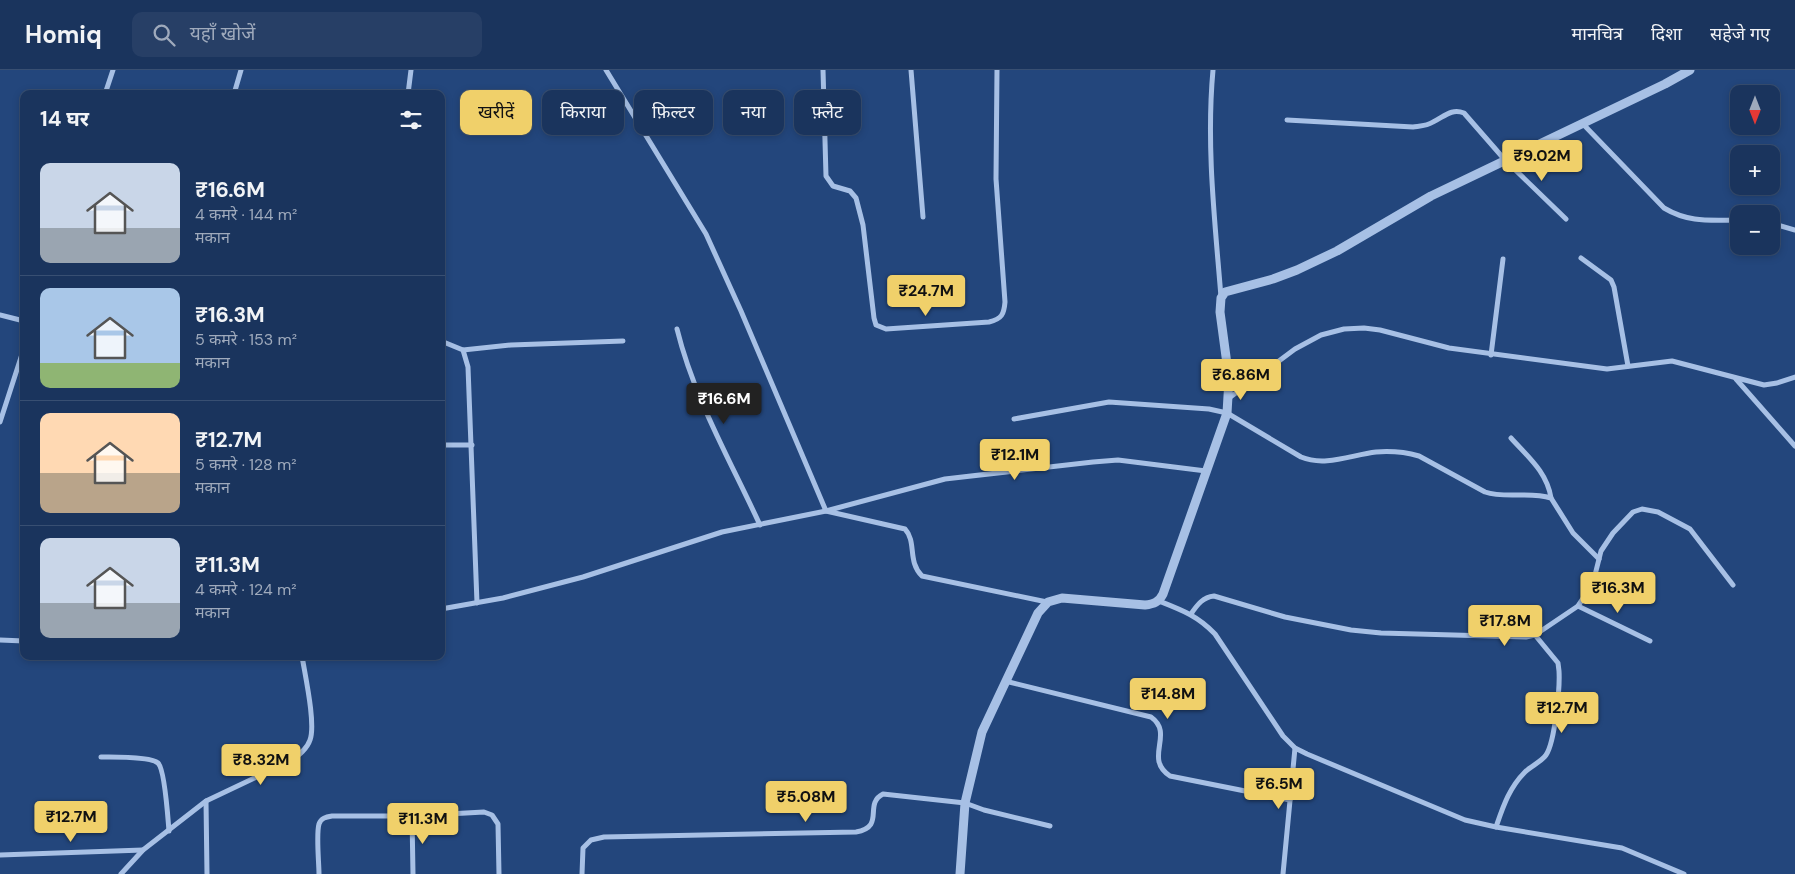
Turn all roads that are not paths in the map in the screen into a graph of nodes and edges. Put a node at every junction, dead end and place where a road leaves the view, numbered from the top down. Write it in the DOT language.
graph roads {
  1 [pos="113,70"];
  2 [pos="241,70"];
  3 [pos="411,70"];
  4 [pos="606,70"];
  5 [pos="823,70"];
  6 [pos="911,70"];
  7 [pos="996,70"];
  8 [pos="1214,70"];
  9 [pos="1690,70"];
  10 [pos="107,90"];
  11 [pos="235,90"];
  12 [pos="408,90"];
  13 [pos="1287,120"];
  14 [pos="1582,123"];
  15 [pos="1504,160"];
  16 [pos="924,217"];
  17 [pos="1566,219"];
  18 [pos="1730,220"];
  19 [pos="1780,226"];
  20 [pos="1795,230"];
  21 [pos="1581,258"];
  22 [pos="1503,259"];
  23 [pos="1221,298"];
  24 [pos="0,315"];
  25 [pos="20,320"];
  26 [pos="677,329"];
  27 [pos="623,341"];
  28 [pos="445,342"];
  29 [pos="463,350"];
  30 [pos="1491,355"];
  31 [pos="20,360"];
  32 [pos="1628,366"];
  33 [pos="1795,377"];
  34 [pos="1735,378"];
  35 [pos="1229,398"];
  36 [pos="1227,413"];
  37 [pos="1014,420"];
  38 [pos="0,422"];
  39 [pos="1511,438"];
  40 [pos="445,445"];
  41 [pos="472,446"];
  42 [pos="1795,446"];
  43 [pos="1206,471"];
  44 [pos="1551,498"];
  45 [pos="826,511"];
  46 [pos="760,524"];
  47 [pos="1599,559"];
  48 [pos="1733,585"];
  49 [pos="1160,601"];
  50 [pos="1048,602"];
  51 [pos="477,603"];
  52 [pos="1578,606"];
  53 [pos="445,608"];
  54 [pos="1190,614"];
  55 [pos="1535,635"];
  56 [pos="0,640"];
  57 [pos="1650,641"];
  58 [pos="20,642"];
  59 [pos="303,660"];
  60 [pos="1005,681"];
  61 [pos="1295,748"];
  62 [pos="101,756"];
  63 [pos="1290,800"];
  64 [pos="206,801"];
  65 [pos="965,803"];
  66 [pos="412,816"];
  67 [pos="1050,826"];
  68 [pos="1496,827"];
  69 [pos="169,831"];
  70 [pos="143,850"];
  71 [pos="0,855"];
  72 [pos="121,874"];
  73 [pos="207,874"];
  74 [pos="319,874"];
  75 [pos="413,874"];
  76 [pos="499,874"];
  77 [pos="582,874"];
  78 [pos="960,874"];
  79 [pos="1283,874"];
  80 [pos="1684,874"];
  1 -- 10 [label="street"];
  2 -- 11 [label="street"];
  3 -- 12 [label="street"];
  4 -- 45 [label="street"];
  5 -- 7 [label="street"];
  6 -- 16 [label="street"];
  8 -- 23 [label="street"];
  9 -- 14 [label="street"];
  13 -- 15 [label="street"];
  14 -- 15 [label="street"];
  14 -- 18 [label="street"];
  15 -- 17 [label="street"];
  15 -- 23 [label="street"];
  19 -- 20 [label="street"];
  21 -- 32 [label="street"];
  22 -- 30 [label="street"];
  23 -- 35 [label="street"];
  24 -- 25 [label="street"];
  26 -- 46 [label="street"];
  27 -- 29 [label="street"];
  28 -- 29 [label="street"];
  29 -- 41 [label="street"];
  30 -- 32 [label="street"];
  30 -- 35 [label="street"];
  31 -- 38 [label="street"];
  32 -- 34 [label="street"];
  33 -- 34 [label="street"];
  34 -- 42 [label="street"];
  35 -- 36 [label="street"];
  36 -- 37 [label="street"];
  36 -- 43 [label="street"];
  36 -- 44 [label="street"];
  39 -- 44 [label="street"];
  40 -- 41 [label="street"];
  41 -- 51 [label="street"];
  43 -- 45 [label="street"];
  43 -- 49 [label="street"];
  44 -- 47 [label="street"];
  45 -- 46 [label="street"];
  45 -- 50 [label="street"];
  46 -- 51 [label="street"];
  47 -- 48 [label="street"];
  47 -- 52 [label="street"];
  49 -- 50 [label="street"];
  49 -- 54 [label="street"];
  50 -- 60 [label="street"];
  51 -- 53 [label="street"];
  52 -- 55 [label="street"];
  52 -- 57 [label="street"];
  54 -- 55 [label="street"];
  54 -- 61 [label="street"];
  55 -- 68 [label="street"];
  56 -- 58 [label="street"];
  59 -- 64 [label="street"];
  60 -- 63 [label="street"];
  60 -- 65 [label="street"];
  61 -- 63 [label="street"];
  61 -- 68 [label="street"];
  62 -- 69 [label="street"];
  63 -- 79 [label="street"];
  64 -- 69 [label="street"];
  64 -- 73 [label="street"];
  65 -- 67 [label="street"];
  65 -- 77 [label="street"];
  65 -- 78 [label="street"];
  66 -- 74 [label="street"];
  66 -- 75 [label="street"];
  66 -- 76 [label="street"];
  68 -- 80 [label="street"];
  69 -- 70 [label="street"];
  70 -- 71 [label="street"];
  70 -- 72 [label="street"];
}
